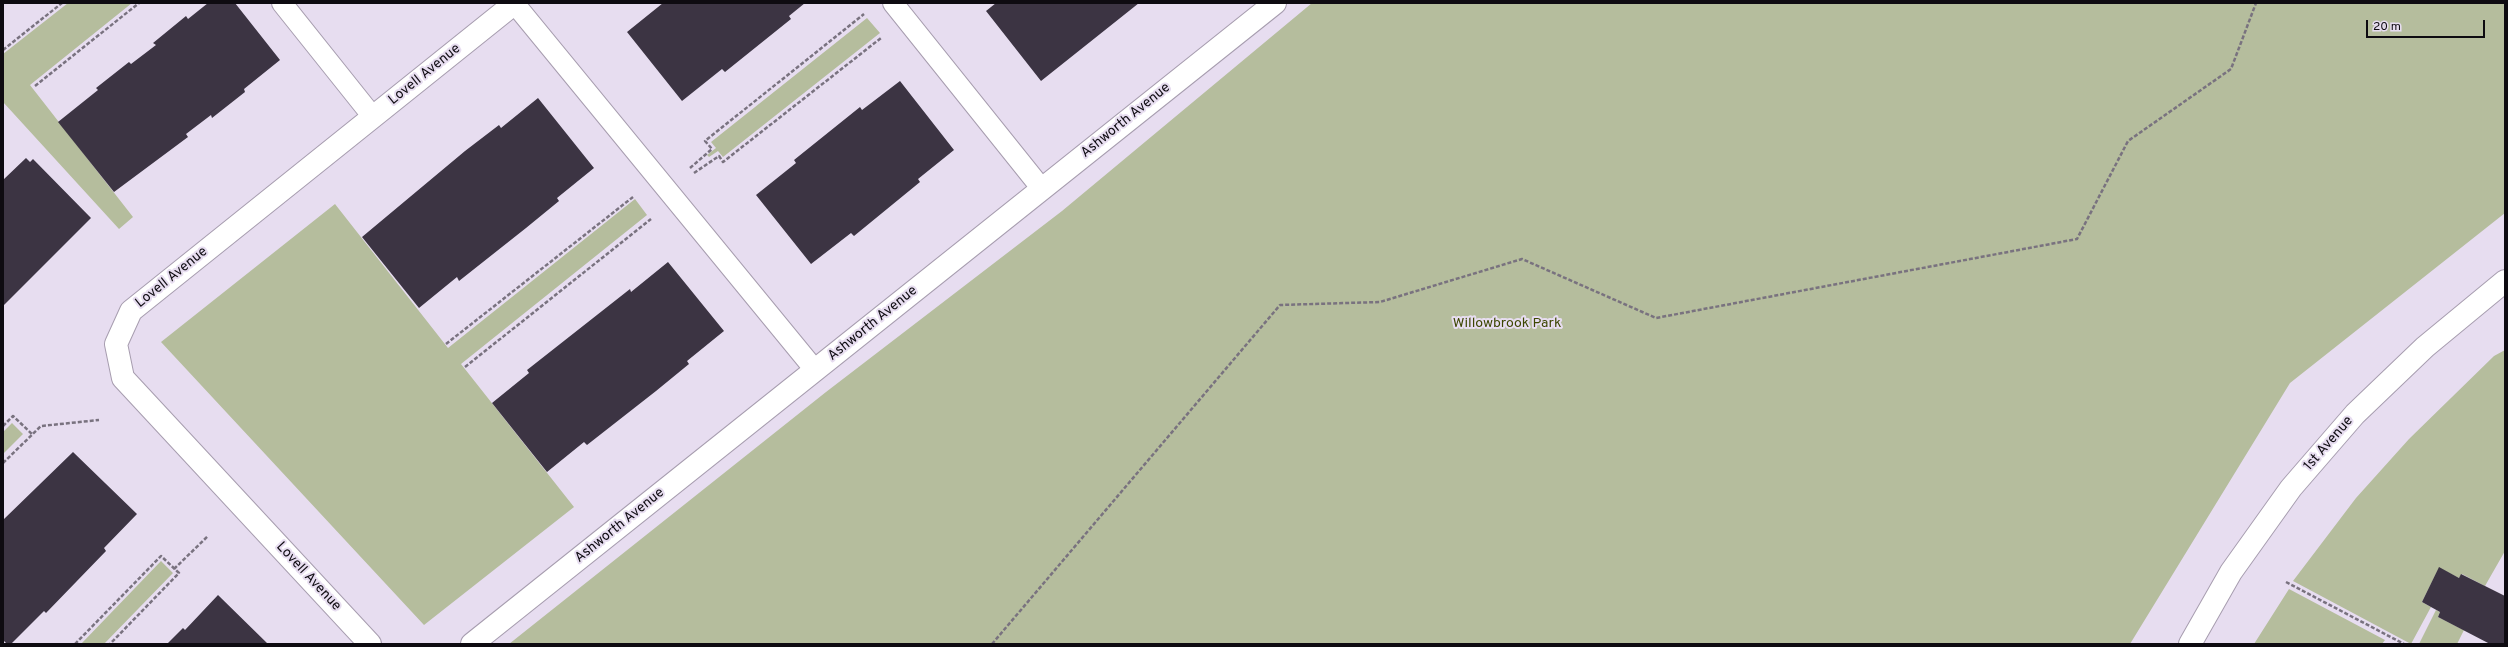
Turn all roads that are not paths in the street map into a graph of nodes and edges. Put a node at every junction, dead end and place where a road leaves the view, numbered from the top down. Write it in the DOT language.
graph roads {
  1 [pos="282,3"];
  2 [pos="514,3"];
  3 [pos="893,3"];
  4 [pos="1275,3"];
  5 [pos="373,117"];
  6 [pos="1042,189"];
  7 [pos="2501,292"];
  8 [pos="815,370"];
  9 [pos="370,644"];
  10 [pos="472,644"];
  11 [pos="2190,644"];
  1 -- 5 [label="lane"];
  2 -- 5 [label="street, Lovell Avenue"];
  2 -- 8 [label="lane"];
  3 -- 6 [label="lane"];
  4 -- 6 [label="street, Ashworth Avenue"];
  5 -- 9 [label="street, Lovell Avenue"];
  6 -- 8 [label="street, Ashworth Avenue"];
  7 -- 11 [label="street, 1st Avenue"];
  8 -- 10 [label="street, Ashworth Avenue"];
}
